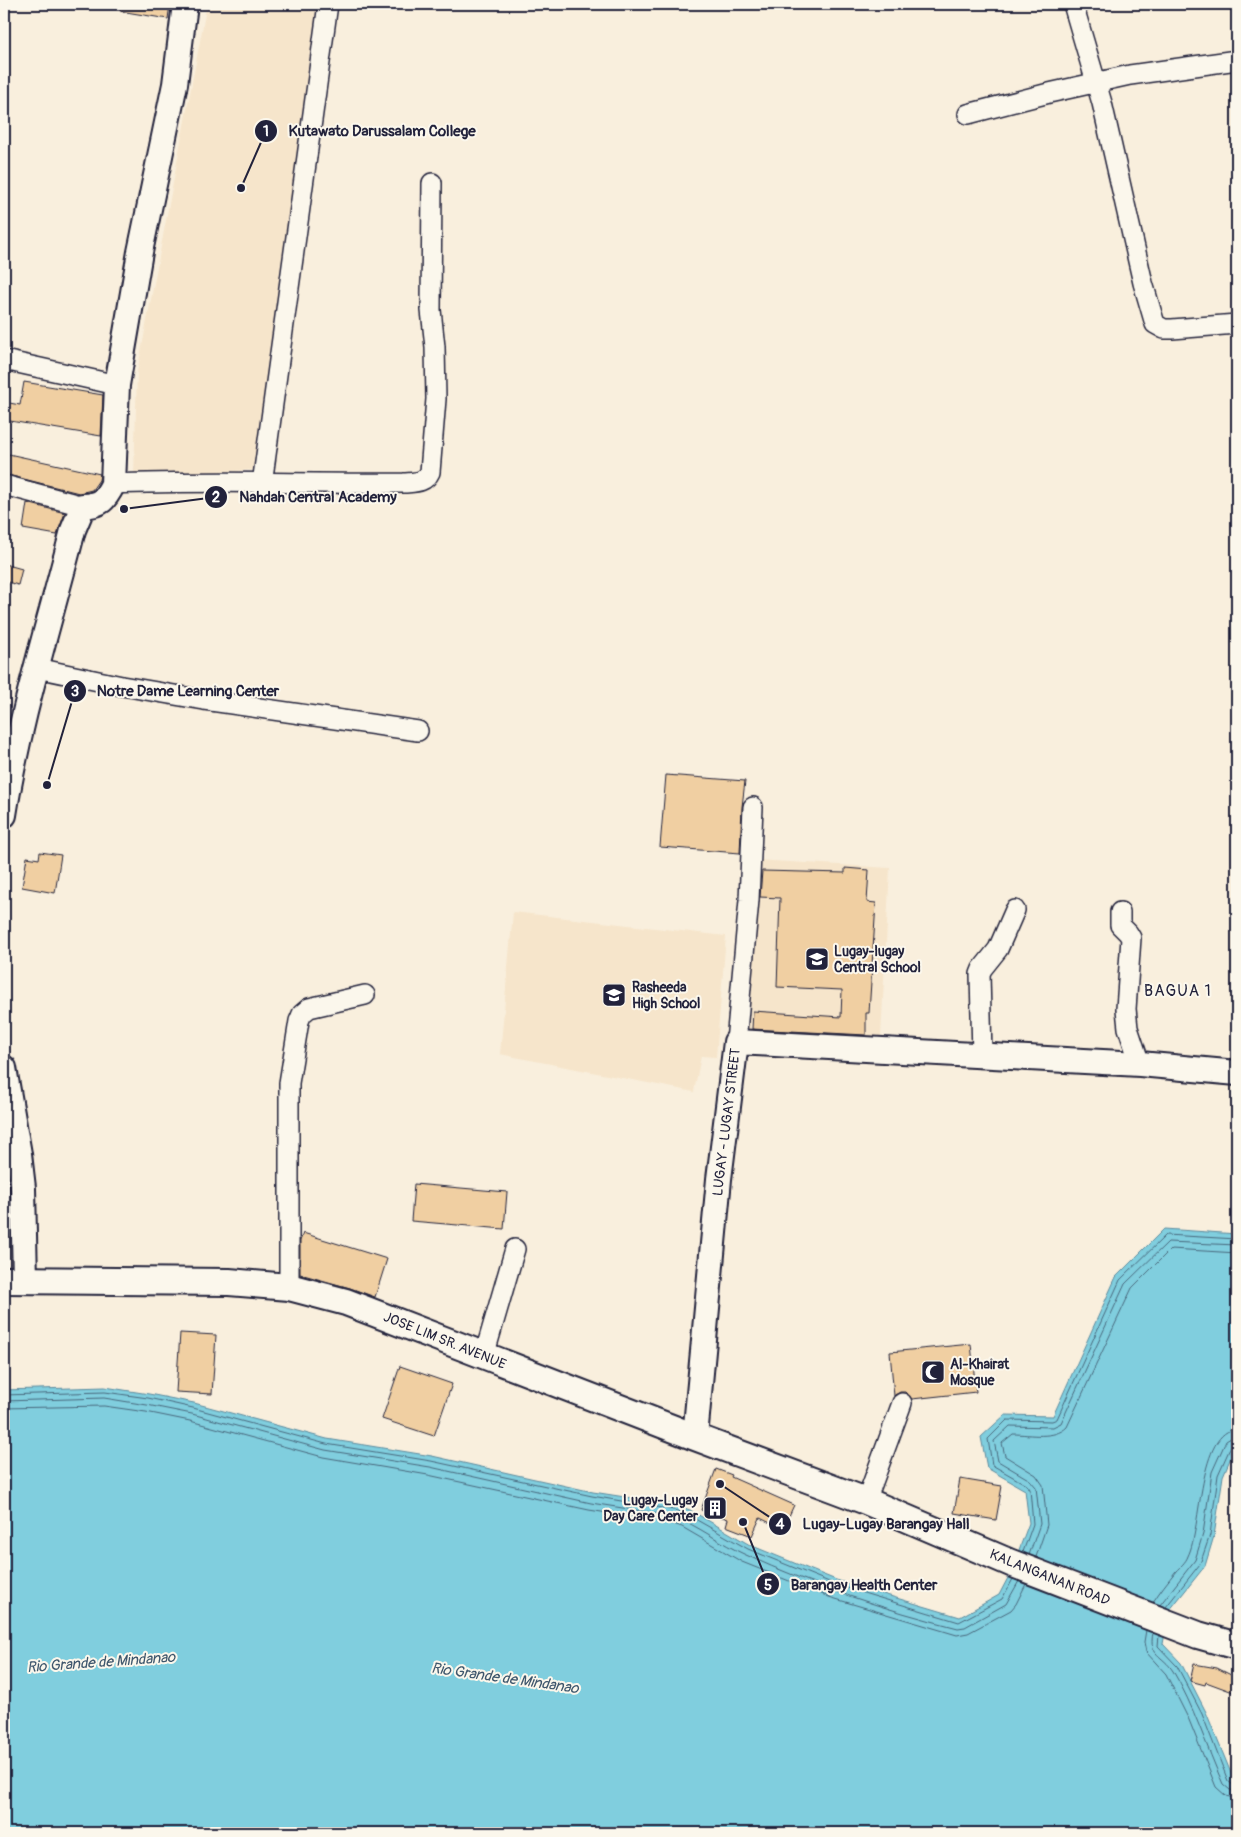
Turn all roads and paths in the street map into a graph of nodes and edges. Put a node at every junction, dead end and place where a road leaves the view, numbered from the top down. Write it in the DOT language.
graph roads {
  1 [pos="185,4"];
  2 [pos="328,4"];
  3 [pos="1073,4"];
  4 [pos="1237,60"];
  5 [pos="1096,82"];
  6 [pos="968,114"];
  7 [pos="432,183"];
  8 [pos="1237,324"];
  9 [pos="4,360"];
  10 [pos="117,385"];
  11 [pos="113,484"];
  12 [pos="262,484"];
  13 [pos="4,486"];
  14 [pos="83,506"];
  15 [pos="37,668"];
  16 [pos="418,731"];
  17 [pos="753,807"];
  18 [pos="4,815"];
  19 [pos="1015,910"];
  20 [pos="1120,912"];
  21 [pos="364,995"];
  22 [pos="736,1042"];
  23 [pos="982,1055"];
  24 [pos="1140,1064"];
  25 [pos="4,1068"];
  26 [pos="1237,1073"];
  27 [pos="515,1249"];
  28 [pos="14,1280"];
  29 [pos="289,1287"];
  30 [pos="484,1356"];
  31 [pos="902,1404"];
  32 [pos="695,1437"];
  33 [pos="866,1501"];
  34 [pos="1237,1646"];
  1 -- 10 [label="street"];
  2 -- 12 [label="street"];
  3 -- 5 [label="street"];
  4 -- 5 [label="street"];
  5 -- 6 [label="street"];
  5 -- 8 [label="street"];
  7 -- 12 [label="street"];
  9 -- 10 [label="street"];
  10 -- 11 [label="street"];
  11 -- 12 [label="street"];
  11 -- 14 [label="street"];
  13 -- 14 [label="street"];
  14 -- 15 [label="street"];
  15 -- 16 [label="street"];
  15 -- 18 [label="street"];
  17 -- 22 [label="street, LUGAY - LUGAY STREET"];
  19 -- 23 [label="street"];
  20 -- 24 [label="street"];
  21 -- 29 [label="street"];
  22 -- 23 [label="street"];
  22 -- 32 [label="street, LUGAY - LUGAY STREET"];
  23 -- 24 [label="street"];
  24 -- 26 [label="street"];
  25 -- 28 [label="street"];
  27 -- 30 [label="street"];
  28 -- 29 [label="main road, JOSE LIM SR. AVENUE"];
  29 -- 30 [label="main road, JOSE LIM SR. AVENUE"];
  30 -- 32 [label="main road, JOSE LIM SR. AVENUE"];
  31 -- 33 [label="street"];
  32 -- 33 [label="main road, JOSE LIM SR. AVENUE"];
  33 -- 34 [label="main road, KALANGANAN ROAD"];
}
